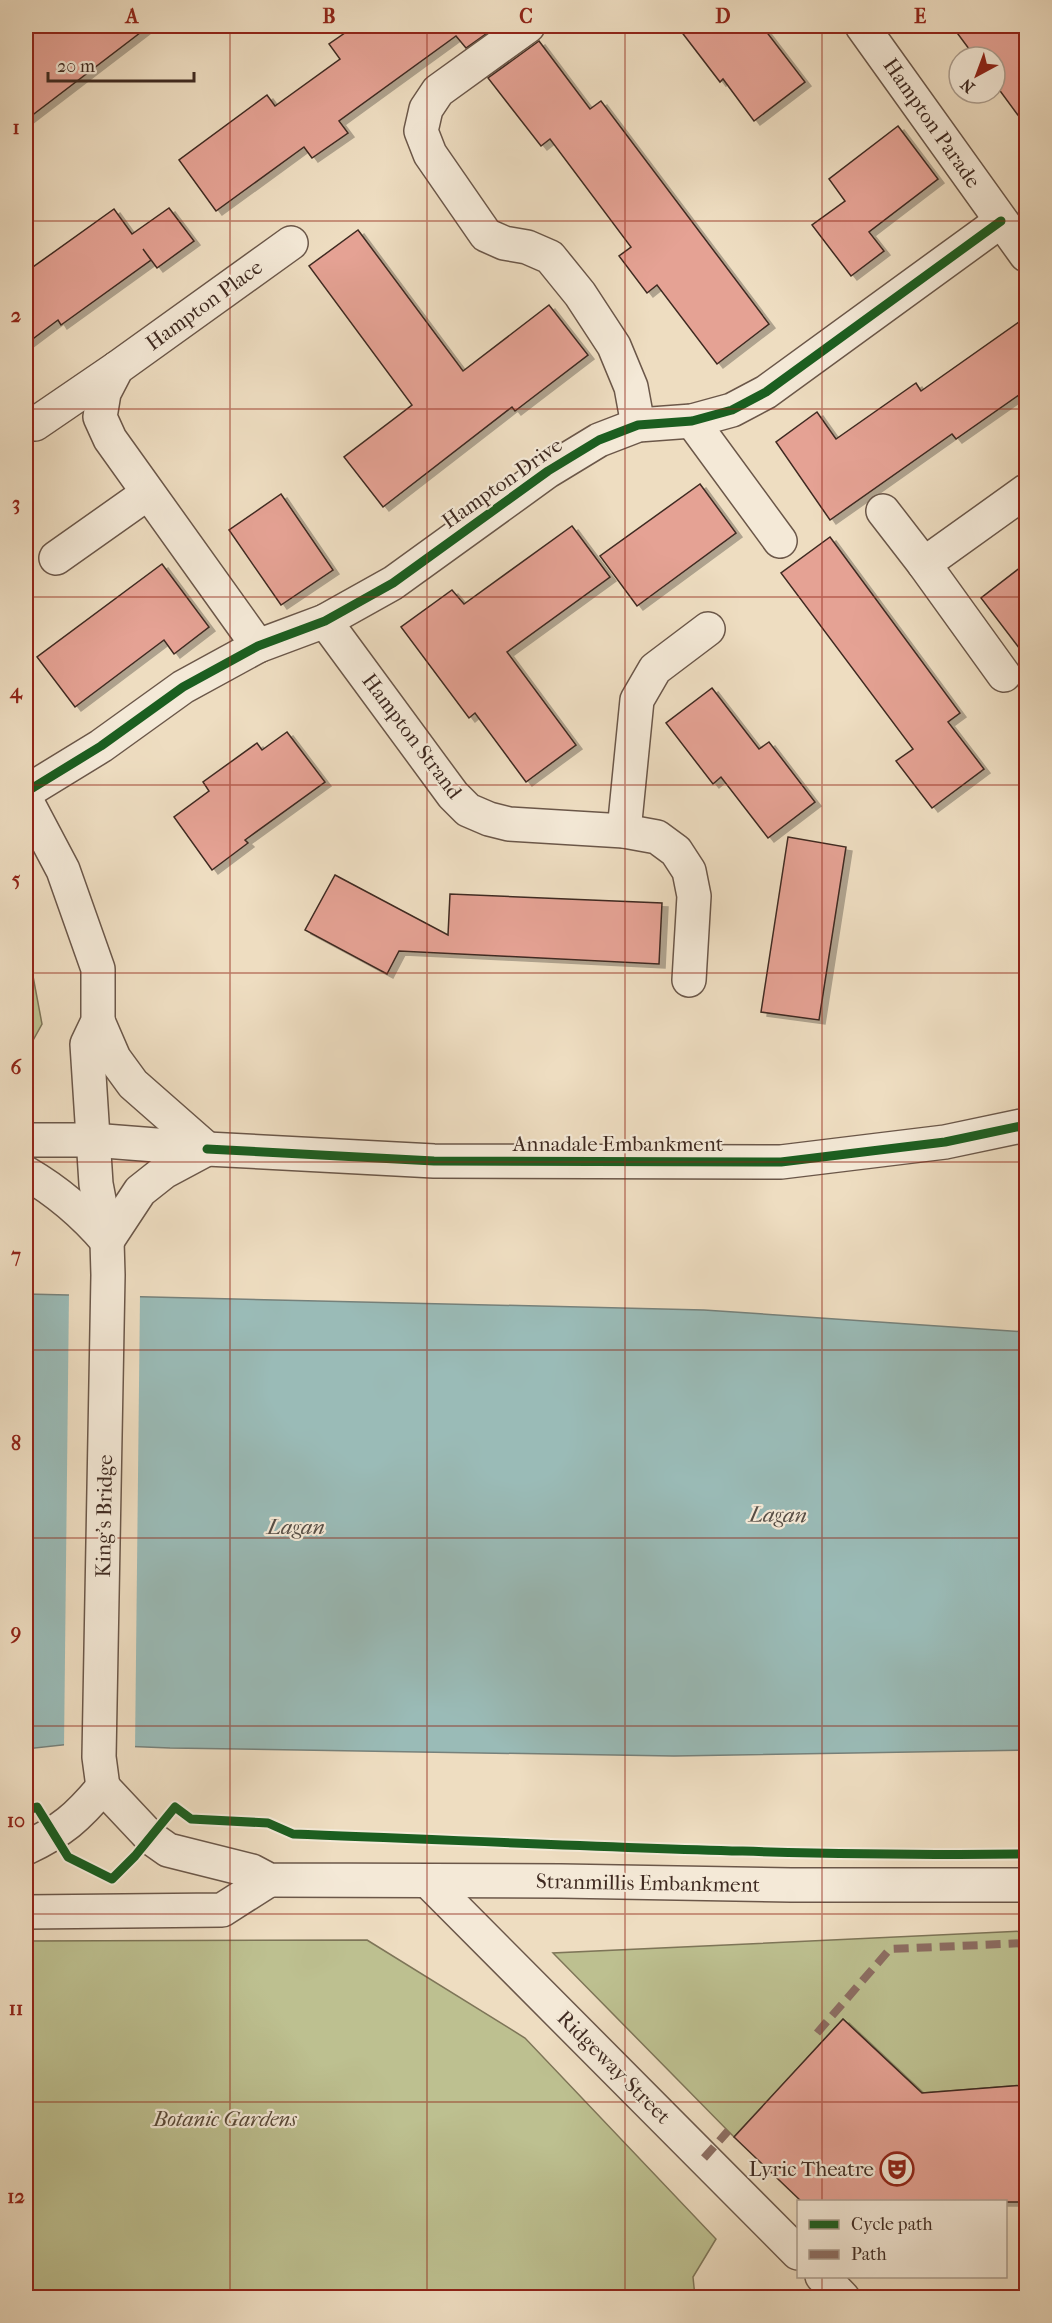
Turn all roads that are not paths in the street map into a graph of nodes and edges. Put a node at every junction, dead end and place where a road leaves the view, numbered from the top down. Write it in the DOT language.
graph roads {
  1 [pos="528,26"];
  2 [pos="862,26"];
  3 [pos="1001,221"];
  4 [pos="291,243"];
  5 [pos="1026,255"];
  6 [pos="117,368"];
  7 [pos="692,421"];
  8 [pos="35,424"];
  9 [pos="638,425"];
  10 [pos="1026,491"];
  11 [pos="148,493"];
  12 [pos="883,512"];
  13 [pos="780,541"];
  14 [pos="56,558"];
  15 [pos="924,564"];
  16 [pos="325,621"];
  17 [pos="708,629"];
  18 [pos="258,646"];
  19 [pos="1004,675"];
  20 [pos="26,792"];
  21 [pos="26,800"];
  22 [pos="624,831"];
  23 [pos="689,980"];
  24 [pos="98,1021"];
  25 [pos="1026,1125"];
  26 [pos="92,1140"];
  27 [pos="26,1142"];
  28 [pos="207,1149"];
  29 [pos="26,1173"];
  30 [pos="107,1241"];
  31 [pos="101,1772"];
  32 [pos="26,1848"];
  33 [pos="269,1880"];
  34 [pos="428,1881"];
  35 [pos="1026,1884"];
  36 [pos="26,1912"];
  37 [pos="797,2252"];
  38 [pos="823,2278"];
  39 [pos="843,2298"];
  1 -- 9 [label="street"];
  2 -- 3 [label="street, Hampton Parade"];
  3 -- 5 [label="street, Hampton Parade"];
  3 -- 7 [label="street, Hampton Drive"];
  4 -- 6 [label="street, Hampton Place"];
  6 -- 8 [label="street, Hampton Place"];
  6 -- 11 [label="street, Hampton Place"];
  7 -- 9 [label="street, Hampton Drive"];
  7 -- 13 [label="street"];
  9 -- 16 [label="street, Hampton Drive"];
  10 -- 15 [label="street"];
  11 -- 14 [label="street"];
  11 -- 18 [label="street, Hampton Place"];
  12 -- 15 [label="street"];
  15 -- 19 [label="street"];
  16 -- 18 [label="street, Hampton Drive"];
  16 -- 22 [label="street, Hampton Strand"];
  17 -- 22 [label="street"];
  18 -- 20 [label="street, Hampton Drive"];
  21 -- 24 [label="street"];
  22 -- 23 [label="street, Hampton Strand"];
  24 -- 26 [label="street"];
  24 -- 28 [label="street"];
  25 -- 28 [label="street, Annadale Embankment"];
  26 -- 27 [label="street, Annadale Embankment"];
  26 -- 28 [label="street, Annadale Embankment"];
  26 -- 30 [label="street"];
  28 -- 30 [label="street"];
  29 -- 30 [label="street"];
  30 -- 31 [label="street, King's Bridge"];
  31 -- 32 [label="street"];
  31 -- 33 [label="street, Stranmillis Embankment"];
  33 -- 34 [label="street, Stranmillis Embankment"];
  33 -- 36 [label="street"];
  34 -- 35 [label="street, Stranmillis Embankment"];
  34 -- 37 [label="street, Ridgeway Street"];
  38 -- 39 [label="street"];
}
